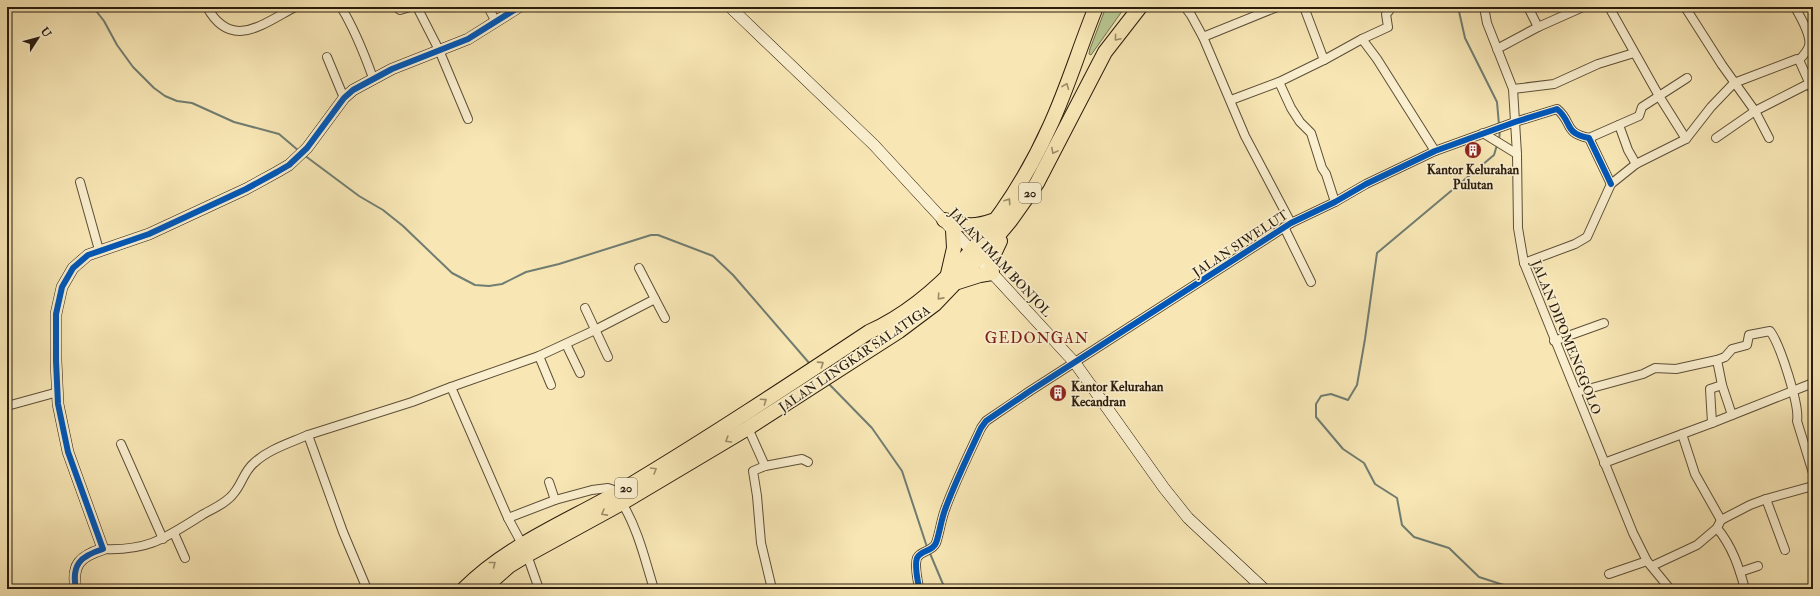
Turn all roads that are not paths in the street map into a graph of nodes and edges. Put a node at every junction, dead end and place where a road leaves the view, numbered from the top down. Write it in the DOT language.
graph roads {
  1 [pos="207,7"];
  2 [pos="295,7"];
  3 [pos="341,7"];
  4 [pos="396,7"];
  5 [pos="410,7"];
  6 [pos="418,7"];
  7 [pos="488,7"];
  8 [pos="519,7"];
  9 [pos="730,7"];
  10 [pos="1096,7"];
  11 [pos="1140,7"];
  12 [pos="1185,7"];
  13 [pos="1277,7"];
  14 [pos="1304,7"];
  15 [pos="1484,7"];
  16 [pos="1528,7"];
  17 [pos="1583,7"];
  18 [pos="1609,7"];
  19 [pos="1685,7"];
  20 [pos="1795,7"];
  21 [pos="1571,10"];
  22 [pos="1389,11"];
  23 [pos="496,22"];
  24 [pos="1538,27"];
  25 [pos="1203,38"];
  26 [pos="1362,39"];
  27 [pos="1497,49"];
  28 [pos="439,50"];
  29 [pos="1634,53"];
  30 [pos="327,57"];
  31 [pos="1324,60"];
  32 [pos="1799,60"];
  33 [pos="373,78"];
  34 [pos="1687,78"];
  35 [pos="1279,82"];
  36 [pos="1734,83"];
  37 [pos="1812,87"];
  38 [pos="1513,89"];
  39 [pos="1659,96"];
  40 [pos="344,98"];
  41 [pos="1231,100"];
  42 [pos="1755,111"];
  43 [pos="468,119"];
  44 [pos="1515,122"];
  45 [pos="1619,125"];
  46 [pos="1483,133"];
  47 [pos="1589,138"];
  48 [pos="1716,138"];
  49 [pos="1769,138"];
  50 [pos="1686,139"];
  51 [pos="1436,151"];
  52 [pos="1517,154"];
  53 [pos="1636,164"];
  54 [pos="80,182"];
  55 [pos="1611,184"];
  56 [pos="1335,202"];
  57 [pos="995,220"];
  58 [pos="1010,221"];
  59 [pos="948,225"];
  60 [pos="1288,225"];
  61 [pos="99,250"];
  62 [pos="975,254"];
  63 [pos="1524,263"];
  64 [pos="639,268"];
  65 [pos="992,273"];
  66 [pos="950,279"];
  67 [pos="1311,282"];
  68 [pos="655,299"];
  69 [pos="585,308"];
  70 [pos="665,318"];
  71 [pos="1604,323"];
  72 [pos="595,330"];
  73 [pos="1554,341"];
  74 [pos="566,344"];
  75 [pos="539,356"];
  76 [pos="608,357"];
  77 [pos="1717,360"];
  78 [pos="1075,363"];
  79 [pos="580,373"];
  80 [pos="1813,383"];
  81 [pos="552,385"];
  82 [pos="1722,385"];
  83 [pos="451,387"];
  84 [pos="1794,390"];
  85 [pos="58,392"];
  86 [pos="1577,392"];
  87 [pos="7,406"];
  88 [pos="1732,415"];
  89 [pos="1712,423"];
  90 [pos="748,428"];
  91 [pos="1682,434"];
  92 [pos="308,435"];
  93 [pos="121,444"];
  94 [pos="808,462"];
  95 [pos="1604,463"];
  96 [pos="764,466"];
  97 [pos="1813,472"];
  98 [pos="549,482"];
  99 [pos="1813,486"];
  100 [pos="619,498"];
  101 [pos="1766,499"];
  102 [pos="555,500"];
  103 [pos="508,518"];
  104 [pos="1721,520"];
  105 [pos="1717,528"];
  106 [pos="174,533"];
  107 [pos="162,540"];
  108 [pos="103,549"];
  109 [pos="525,550"];
  110 [pos="1785,550"];
  111 [pos="185,558"];
  112 [pos="1650,563"];
  113 [pos="1758,566"];
  114 [pos="1740,572"];
  115 [pos="1609,574"];
  116 [pos="76,589"];
  117 [pos="367,589"];
  118 [pos="464,589"];
  119 [pos="483,589"];
  120 [pos="539,589"];
  121 [pos="654,589"];
  122 [pos="772,589"];
  123 [pos="919,589"];
  124 [pos="1264,589"];
  125 [pos="1670,589"];
  126 [pos="1745,589"];
  1 -- 2 [label="street"];
  3 -- 33 [label="street"];
  4 -- 5 [label="street"];
  6 -- 28 [label="street"];
  7 -- 23 [label="street"];
  8 -- 23 [label="street"];
  9 -- 59 [label="street, JALAN IMAM BONJOL"];
  57 -- 10 [label="highway, JALAN LINGKAR SALATIGA / 20, one-way"];
  11 -- 58 [label="highway, JALAN LINGKAR SALATIGA / 20, one-way"];
  12 -- 25 [label="street"];
  13 -- 25 [label="street"];
  14 -- 31 [label="street"];
  15 -- 27 [label="street, JALAN DIPOMENGGOLO"];
  16 -- 24 [label="street"];
  17 -- 21 [label="street"];
  18 -- 29 [label="street"];
  19 -- 36 [label="street"];
  20 -- 32 [label="street"];
  21 -- 24 [label="street"];
  22 -- 26 [label="street"];
  23 -- 28 [label="street"];
  24 -- 27 [label="street"];
  25 -- 41 [label="street"];
  26 -- 31 [label="street"];
  26 -- 51 [label="street"];
  27 -- 38 [label="street, JALAN DIPOMENGGOLO"];
  28 -- 33 [label="street"];
  28 -- 43 [label="street"];
  29 -- 38 [label="street"];
  29 -- 39 [label="street"];
  30 -- 40 [label="street"];
  31 -- 35 [label="street"];
  32 -- 36 [label="street"];
  32 -- 37 [label="street"];
  33 -- 40 [label="street"];
  34 -- 39 [label="street"];
  35 -- 41 [label="street"];
  35 -- 56 [label="street"];
  36 -- 42 [label="street"];
  36 -- 50 [label="street"];
  37 -- 42 [label="street"];
  38 -- 44 [label="street, JALAN DIPOMENGGOLO"];
  39 -- 45 [label="street"];
  39 -- 50 [label="street"];
  40 -- 61 [label="street"];
  41 -- 60 [label="street"];
  42 -- 48 [label="street"];
  42 -- 49 [label="street"];
  44 -- 46 [label="street, JALAN SIWELUT"];
  44 -- 47 [label="street, JALAN SIWELUT"];
  44 -- 52 [label="street, JALAN DIPOMENGGOLO"];
  45 -- 47 [label="street"];
  45 -- 53 [label="street"];
  46 -- 51 [label="street, JALAN SIWELUT"];
  46 -- 52 [label="street"];
  47 -- 55 [label="street"];
  50 -- 53 [label="street"];
  51 -- 56 [label="street, JALAN SIWELUT"];
  52 -- 63 [label="street, JALAN DIPOMENGGOLO"];
  53 -- 55 [label="street"];
  54 -- 61 [label="street"];
  55 -- 63 [label="street"];
  56 -- 60 [label="street, JALAN SIWELUT"];
  57 -- 59 [label="highway"];
  57 -- 62 [label="highway, JALAN LINGKAR SALATIGA / 20"];
  58 -- 62 [label="highway, JALAN LINGKAR SALATIGA / 20"];
  58 -- 65 [label="highway"];
  59 -- 62 [label="street, JALAN IMAM BONJOL"];
  59 -- 66 [label="highway"];
  60 -- 67 [label="street"];
  60 -- 78 [label="street, JALAN SIWELUT"];
  61 -- 85 [label="street"];
  62 -- 65 [label="street, JALAN IMAM BONJOL"];
  62 -- 66 [label="highway, JALAN LINGKAR SALATIGA / 20"];
  63 -- 73 [label="street, JALAN DIPOMENGGOLO"];
  64 -- 68 [label="street"];
  65 -- 66 [label="highway"];
  65 -- 78 [label="street, JALAN IMAM BONJOL"];
  66 -- 90 [label="highway, JALAN LINGKAR SALATIGA / 20, one-way"];
  100 -- 66 [label="highway, JALAN LINGKAR SALATIGA / 20, one-way"];
  68 -- 70 [label="street"];
  68 -- 72 [label="street"];
  69 -- 72 [label="street"];
  71 -- 73 [label="street"];
  72 -- 74 [label="street"];
  72 -- 76 [label="street"];
  73 -- 86 [label="street, JALAN DIPOMENGGOLO"];
  74 -- 75 [label="street"];
  74 -- 79 [label="street"];
  75 -- 81 [label="street"];
  75 -- 83 [label="street"];
  77 -- 82 [label="street"];
  77 -- 84 [label="street"];
  77 -- 86 [label="street"];
  78 -- 123 [label="street, JALAN SIWELUT"];
  78 -- 124 [label="street, JALAN IMAM BONJOL"];
  80 -- 84 [label="street"];
  82 -- 88 [label="street"];
  82 -- 89 [label="street"];
  83 -- 92 [label="street"];
  83 -- 103 [label="street"];
  84 -- 88 [label="street"];
  84 -- 97 [label="street"];
  85 -- 87 [label="street"];
  85 -- 108 [label="street"];
  86 -- 95 [label="street, JALAN DIPOMENGGOLO"];
  88 -- 89 [label="street"];
  89 -- 91 [label="street"];
  90 -- 96 [label="street"];
  90 -- 100 [label="highway, JALAN LINGKAR SALATIGA / 20, one-way"];
  91 -- 95 [label="street"];
  91 -- 104 [label="street"];
  92 -- 106 [label="street"];
  92 -- 117 [label="street"];
  93 -- 107 [label="street"];
  94 -- 96 [label="street"];
  95 -- 112 [label="street, JALAN DIPOMENGGOLO"];
  96 -- 122 [label="street"];
  98 -- 102 [label="street"];
  99 -- 101 [label="street"];
  100 -- 102 [label="street"];
  100 -- 109 [label="highway, JALAN LINGKAR SALATIGA / 20"];
  100 -- 121 [label="street"];
  101 -- 104 [label="street"];
  101 -- 110 [label="street"];
  102 -- 103 [label="street"];
  103 -- 109 [label="street"];
  104 -- 105 [label="street"];
  105 -- 112 [label="street"];
  105 -- 114 [label="street"];
  106 -- 107 [label="street"];
  106 -- 111 [label="street"];
  107 -- 108 [label="street"];
  108 -- 116 [label="street"];
  118 -- 109 [label="highway, JALAN LINGKAR SALATIGA / 20, one-way"];
  109 -- 119 [label="highway, JALAN LINGKAR SALATIGA / 20"];
  109 -- 120 [label="street"];
  112 -- 115 [label="street"];
  112 -- 125 [label="street, JALAN DIPOMENGGOLO"];
  113 -- 114 [label="street"];
  114 -- 126 [label="street"];
}
